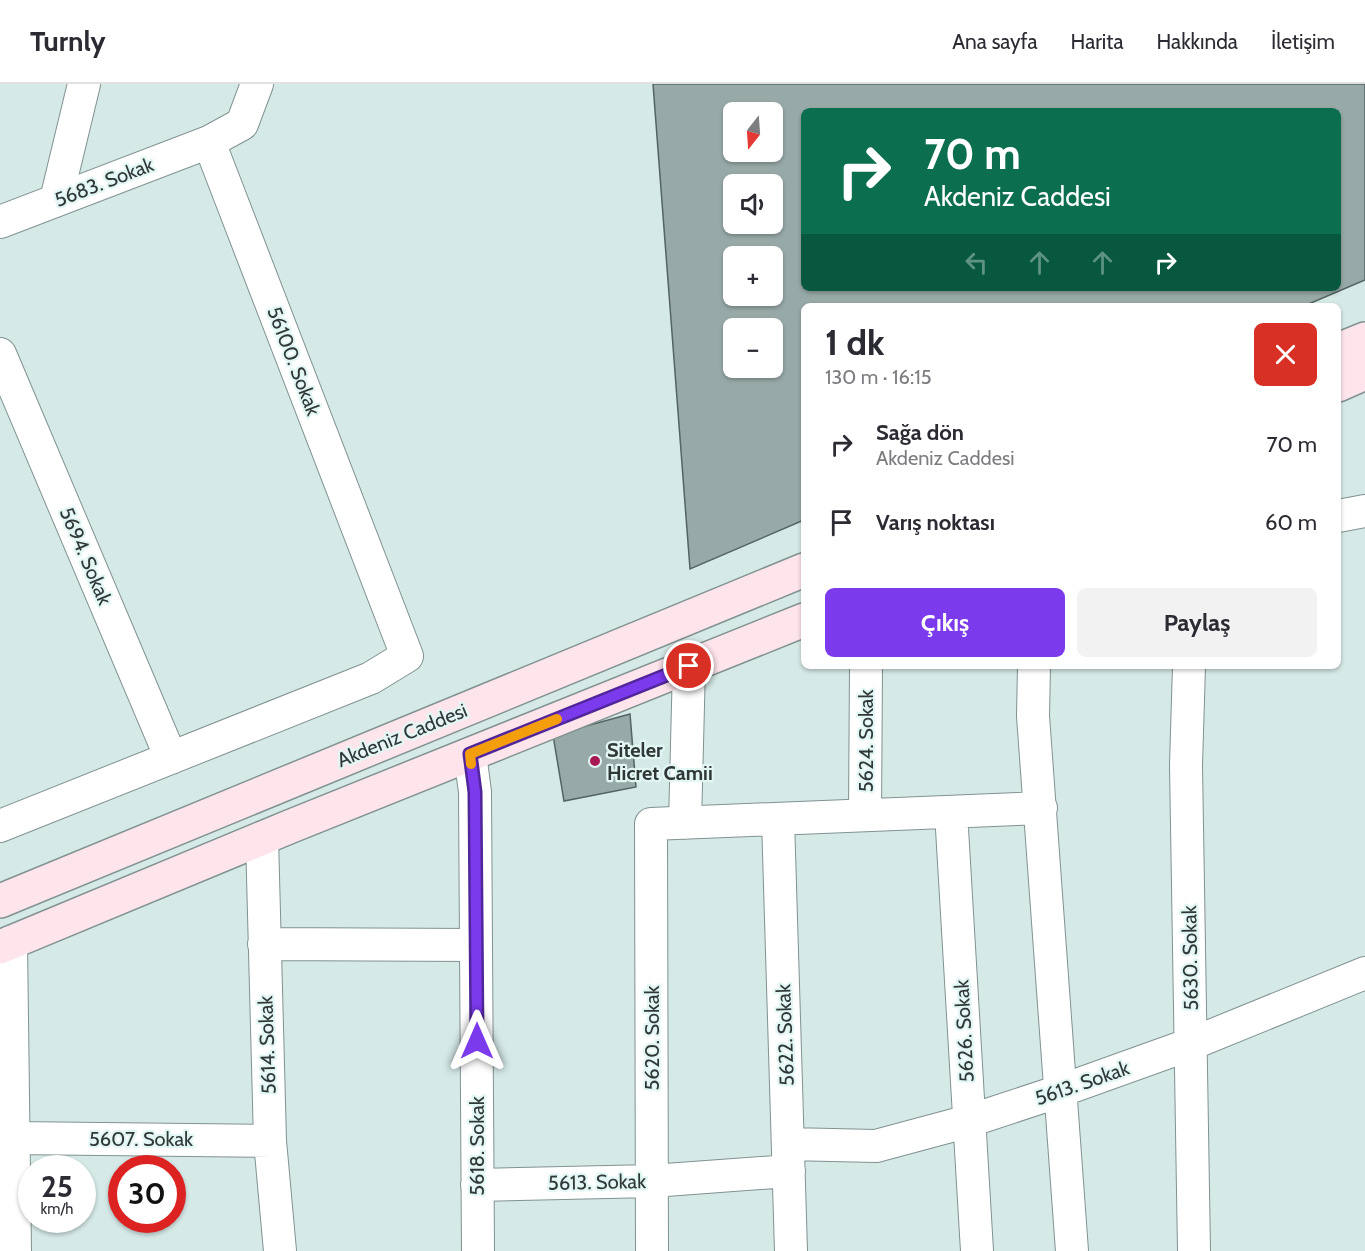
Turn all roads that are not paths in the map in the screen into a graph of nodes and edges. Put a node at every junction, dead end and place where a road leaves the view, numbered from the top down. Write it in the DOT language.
graph roads {
  1 [pos="84,84"];
  2 [pos="257,84"];
  3 [pos="209,142"];
  4 [pos="56,200"];
  5 [pos="0,222"];
  6 [pos="1365,339"];
  7 [pos="1341,349"];
  8 [pos="0,354"];
  9 [pos="1365,373"];
  10 [pos="1341,384"];
  11 [pos="1365,511"];
  12 [pos="1341,515"];
  13 [pos="801,571"];
  14 [pos="801,621"];
  15 [pos="689,666"];
  16 [pos="866,669"];
  17 [pos="1034,669"];
  18 [pos="1190,669"];
  19 [pos="470,754"];
  20 [pos="171,758"];
  21 [pos="1041,808"];
  22 [pos="951,812"];
  23 [pos="865,816"];
  24 [pos="778,819"];
  25 [pos="685,823"];
  26 [pos="0,826"];
  27 [pos="262,838"];
  28 [pos="0,901"];
  29 [pos="6,944"];
  30 [pos="264,944"];
  31 [pos="476,945"];
  32 [pos="1365,973"];
  33 [pos="1191,1044"];
  34 [pos="1060,1091"];
  35 [pos="969,1121"];
  36 [pos="13,1138"];
  37 [pos="270,1140"];
  38 [pos="789,1157"];
  39 [pos="652,1181"];
  40 [pos="477,1185"];
  41 [pos="15,1251"];
  42 [pos="280,1251"];
  43 [pos="478,1251"];
  44 [pos="652,1251"];
  45 [pos="791,1251"];
  46 [pos="977,1251"];
  47 [pos="1072,1251"];
  48 [pos="1194,1251"];
  1 -- 4 [label="street"];
  2 -- 3 [label="street"];
  3 -- 4 [label="street, 5683. Sokak"];
  3 -- 20 [label="street, 56100. Sokak"];
  4 -- 5 [label="street, 5683. Sokak"];
  6 -- 7 [label="main road"];
  8 -- 20 [label="street, 5694. Sokak"];
  9 -- 10 [label="main road"];
  11 -- 12 [label="street"];
  13 -- 28 [label="main road, Akdeniz Caddesi"];
  14 -- 15 [label="main road"];
  15 -- 19 [label="main road"];
  15 -- 25 [label="street"];
  16 -- 23 [label="street, 5624. Sokak"];
  17 -- 21 [label="street"];
  18 -- 33 [label="street, 5630. Sokak"];
  19 -- 27 [label="main road"];
  19 -- 31 [label="street, 5618. Sokak"];
  20 -- 26 [label="street"];
  21 -- 22 [label="street"];
  21 -- 34 [label="street"];
  22 -- 23 [label="street"];
  22 -- 35 [label="street, 5626. Sokak"];
  23 -- 24 [label="street"];
  24 -- 25 [label="street"];
  24 -- 38 [label="street, 5622. Sokak"];
  25 -- 39 [label="street, 5620. Sokak"];
  27 -- 29 [label="main road"];
  27 -- 30 [label="street, 5614. Sokak"];
  29 -- 36 [label="street"];
  30 -- 31 [label="street"];
  30 -- 37 [label="street, 5614. Sokak"];
  31 -- 40 [label="street, 5618. Sokak"];
  32 -- 33 [label="street, 5613. Sokak"];
  33 -- 34 [label="street, 5613. Sokak"];
  33 -- 48 [label="street, 5630. Sokak"];
  34 -- 35 [label="street, 5613. Sokak"];
  34 -- 47 [label="street"];
  35 -- 38 [label="street, 5613. Sokak"];
  35 -- 46 [label="street, 5626. Sokak"];
  36 -- 37 [label="street, 5607. Sokak"];
  36 -- 41 [label="street"];
  37 -- 42 [label="street, 5614. Sokak"];
  38 -- 39 [label="street, 5613. Sokak"];
  38 -- 45 [label="street, 5622. Sokak"];
  39 -- 40 [label="street, 5613. Sokak"];
  39 -- 44 [label="street, 5620. Sokak"];
  40 -- 43 [label="street, 5618. Sokak"];
}
